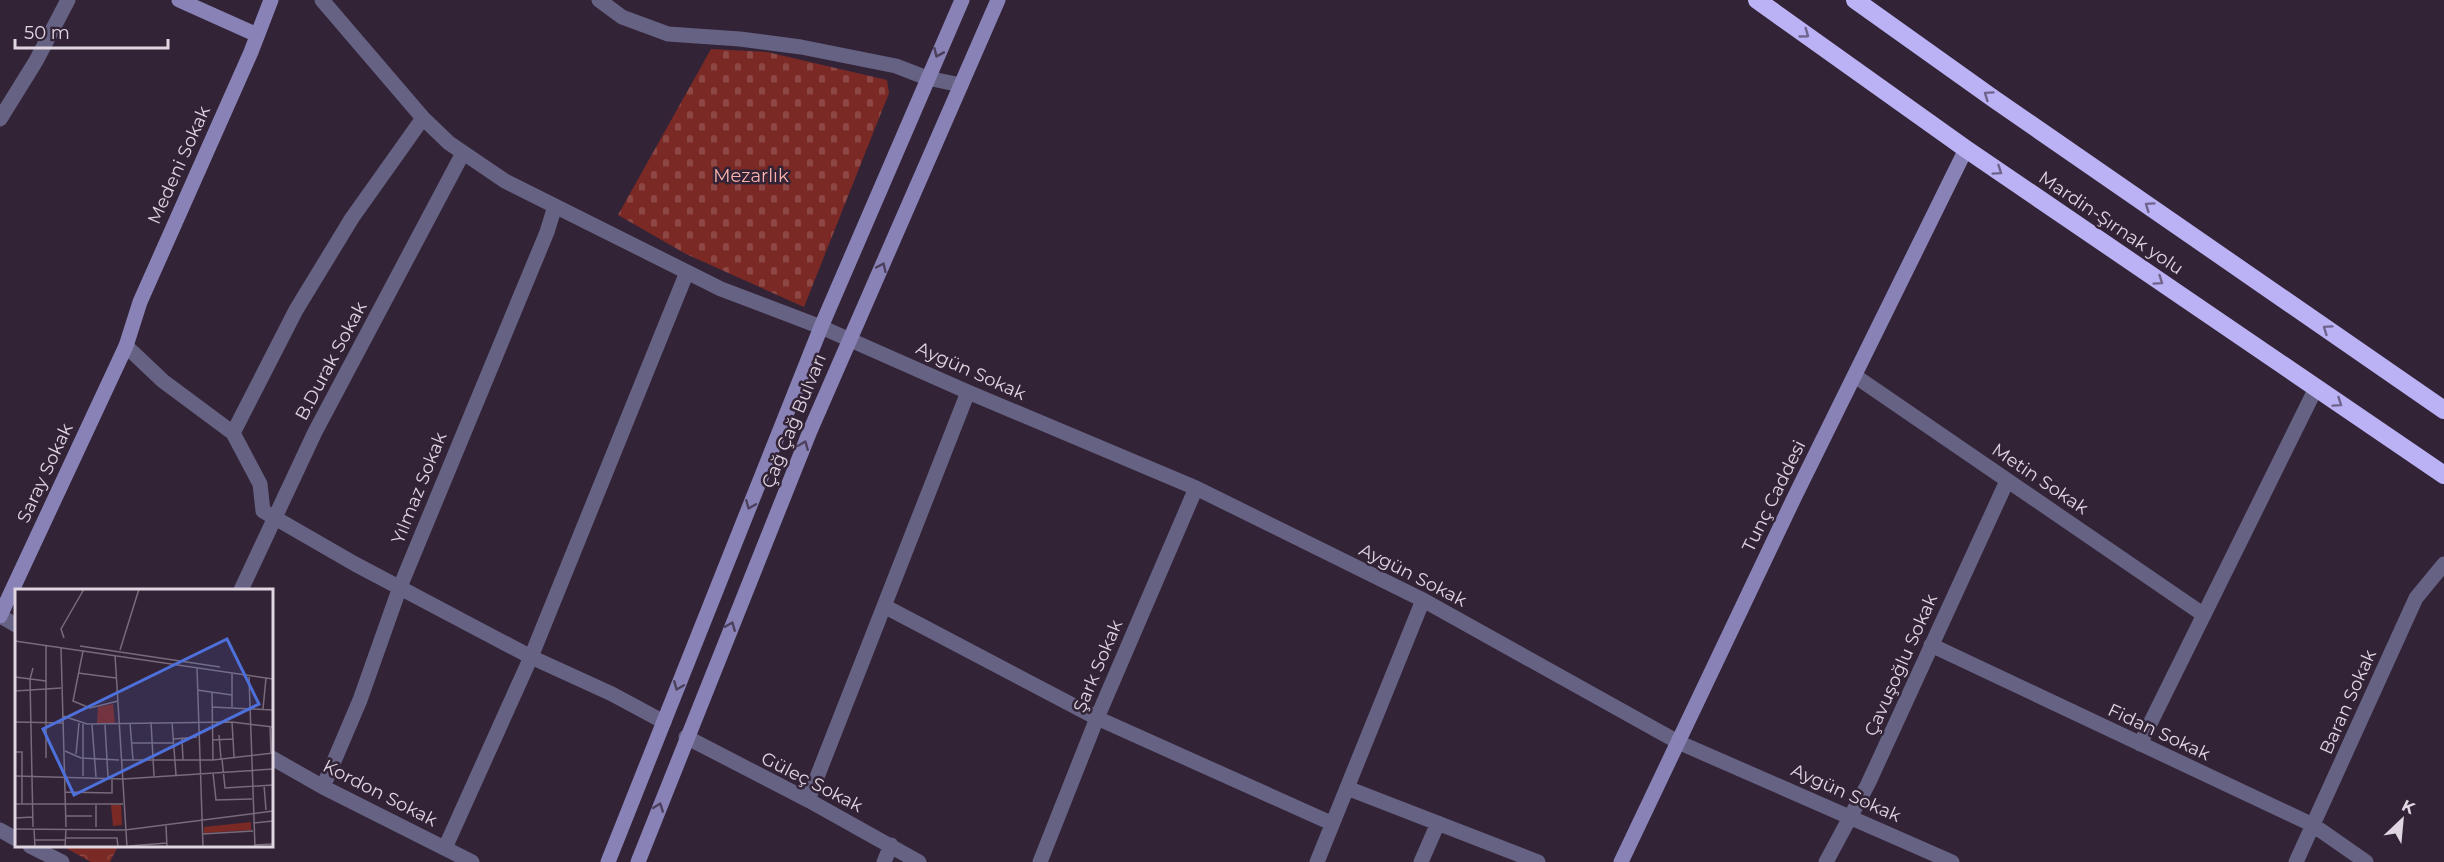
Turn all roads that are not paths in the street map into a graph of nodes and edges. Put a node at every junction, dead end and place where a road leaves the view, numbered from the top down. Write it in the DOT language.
graph roads {
  1 [pos="68,0"];
  2 [pos="179,0"];
  3 [pos="271,0"];
  4 [pos="322,0"];
  5 [pos="599,0"];
  6 [pos="962,0"];
  7 [pos="998,0"];
  8 [pos="1757,0"];
  9 [pos="1855,0"];
  10 [pos="257,35"];
  11 [pos="927,78"];
  12 [pos="961,85"];
  13 [pos="423,118"];
  14 [pos="0,119"];
  15 [pos="1966,149"];
  16 [pos="463,153"];
  17 [pos="555,206"];
  18 [pos="687,272"];
  19 [pos="821,327"];
  20 [pos="849,338"];
  21 [pos="126,346"];
  22 [pos="1855,376"];
  23 [pos="2316,388"];
  24 [pos="968,392"];
  25 [pos="2444,410"];
  26 [pos="233,433"];
  27 [pos="2444,475"];
  28 [pos="2007,481"];
  29 [pos="1196,488"];
  30 [pos="275,518"];
  31 [pos="2444,564"];
  32 [pos="400,587"];
  33 [pos="242,589"];
  34 [pos="1423,600"];
  35 [pos="884,606"];
  36 [pos="2204,615"];
  37 [pos="0,616"];
  38 [pos="15,624"];
  39 [pos="1931,645"];
  40 [pos="531,657"];
  41 [pos="1097,718"];
  42 [pos="664,722"];
  43 [pos="686,738"];
  44 [pos="1678,742"];
  45 [pos="2140,744"];
  46 [pos="273,759"];
  47 [pos="323,787"];
  48 [pos="1347,788"];
  49 [pos="808,801"];
  50 [pos="1852,817"];
  51 [pos="1331,823"];
  52 [pos="1438,823"];
  53 [pos="2313,825"];
  54 [pos="0,830"];
  55 [pos="15,838"];
  56 [pos="891,845"];
  57 [pos="32,847"];
  58 [pos="445,848"];
  59 [pos="62,862"];
  60 [pos="472,862"];
  61 [pos="608,862"];
  62 [pos="638,862"];
  63 [pos="884,862"];
  64 [pos="919,862"];
  65 [pos="1040,862"];
  66 [pos="1317,862"];
  67 [pos="1421,862"];
  68 [pos="1538,862"];
  69 [pos="1621,862"];
  70 [pos="1826,862"];
  71 [pos="1952,862"];
  72 [pos="2296,862"];
  73 [pos="2366,862"];
  1 -- 14 [label="street"];
  2 -- 10 [label="main road"];
  3 -- 10 [label="main road, Medeni Sokak"];
  4 -- 13 [label="street, Aygün Sokak"];
  5 -- 11 [label="street"];
  6 -- 11 [label="main road, Çağ Çağ Bulvarı, one-way"];
  7 -- 12 [label="main road, Çağ Çağ Bulvarı"];
  8 -- 15 [label="highway, Mardin-Şırnak yolu, one-way"];
  25 -- 9 [label="highway, Mardin-Şırnak yolu, one-way"];
  10 -- 21 [label="main road, Medeni Sokak"];
  11 -- 12 [label="street"];
  11 -- 19 [label="main road, Çağ Çağ Bulvarı"];
  20 -- 12 [label="main road, Çağ Çağ Bulvarı, one-way"];
  13 -- 16 [label="street, Aygün Sokak"];
  13 -- 26 [label="street"];
  15 -- 22 [label="main road, Tunç Caddesi"];
  15 -- 23 [label="highway, Mardin-Şırnak yolu, one-way"];
  16 -- 17 [label="street, Aygün Sokak"];
  16 -- 30 [label="street, B.Durak Sokak"];
  17 -- 18 [label="street, Aygün Sokak"];
  17 -- 32 [label="street, Yılmaz Sokak"];
  18 -- 19 [label="street, Aygün Sokak"];
  18 -- 40 [label="street"];
  19 -- 20 [label="street, Aygün Sokak"];
  19 -- 42 [label="main road, Çağ Çağ Bulvarı, one-way"];
  20 -- 24 [label="street, Aygün Sokak"];
  43 -- 20 [label="main road, Çağ Çağ Bulvarı, one-way"];
  21 -- 26 [label="street"];
  21 -- 37 [label="main road, Saray Sokak"];
  22 -- 28 [label="street, Metin Sokak"];
  22 -- 44 [label="main road, Tunç Caddesi"];
  23 -- 27 [label="highway, Mardin-Şırnak yolu, one-way"];
  23 -- 36 [label="street"];
  24 -- 29 [label="street, Aygün Sokak"];
  24 -- 35 [label="street"];
  26 -- 30 [label="street"];
  28 -- 36 [label="street, Metin Sokak"];
  28 -- 39 [label="street, Çavuşoğlu Sokak"];
  29 -- 34 [label="street, Aygün Sokak"];
  29 -- 41 [label="street, Şark Sokak"];
  30 -- 32 [label="street"];
  30 -- 33 [label="street, B.Durak Sokak"];
  31 -- 53 [label="street, Baran Sokak"];
  32 -- 40 [label="street"];
  32 -- 47 [label="street, Yılmaz Sokak"];
  34 -- 44 [label="street, Aygün Sokak"];
  34 -- 48 [label="street"];
  35 -- 41 [label="street"];
  35 -- 49 [label="street"];
  36 -- 45 [label="street"];
  37 -- 38 [label="street"];
  39 -- 45 [label="street, Fidan Sokak"];
  39 -- 50 [label="street, Çavuşoğlu Sokak"];
  40 -- 42 [label="street"];
  40 -- 58 [label="street"];
  41 -- 51 [label="street"];
  41 -- 65 [label="street, Şark Sokak"];
  42 -- 61 [label="main road, Çağ Çağ Bulvarı"];
  43 -- 49 [label="street, Güleç Sokak"];
  62 -- 43 [label="main road, Çağ Çağ Bulvarı, one-way"];
  44 -- 50 [label="street, Aygün Sokak"];
  44 -- 69 [label="main road, Tunç Caddesi"];
  45 -- 53 [label="street, Fidan Sokak"];
  46 -- 47 [label="street, Kordon Sokak"];
  47 -- 58 [label="street, Kordon Sokak"];
  48 -- 51 [label="street"];
  48 -- 52 [label="street"];
  49 -- 56 [label="street, Güleç Sokak"];
  50 -- 70 [label="street, Çavuşoğlu Sokak"];
  50 -- 71 [label="street, Aygün Sokak"];
  51 -- 66 [label="street"];
  52 -- 67 [label="street"];
  52 -- 68 [label="street"];
  53 -- 72 [label="street, Baran Sokak"];
  53 -- 73 [label="street, Fidan Sokak"];
  54 -- 55 [label="street"];
  56 -- 63 [label="street"];
  56 -- 64 [label="street, Güleç Sokak"];
  57 -- 59 [label="street"];
  58 -- 60 [label="street, Kordon Sokak"];
}
